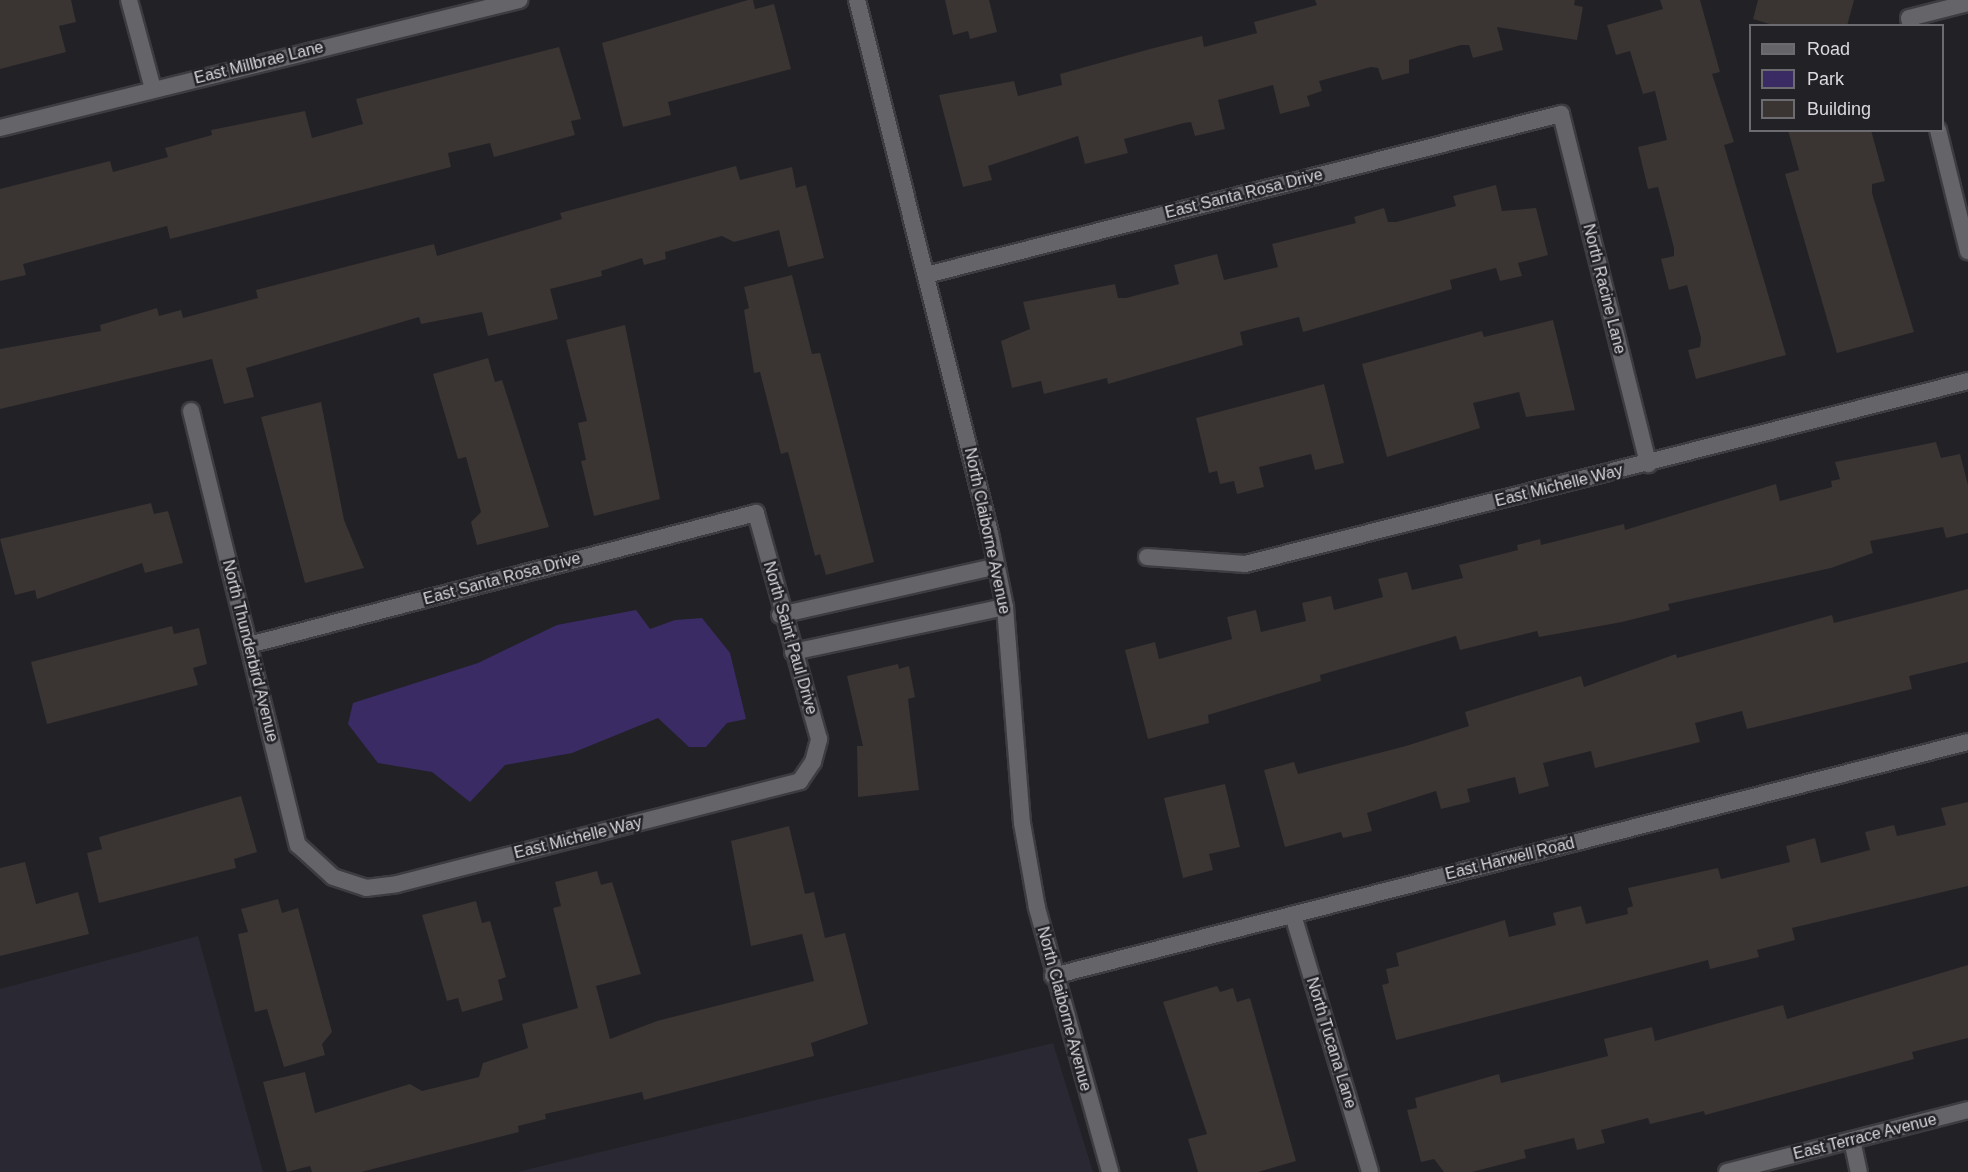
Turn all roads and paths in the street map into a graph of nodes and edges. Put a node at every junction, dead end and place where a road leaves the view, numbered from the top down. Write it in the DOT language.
graph roads {
  1 [pos="129,0"];
  2 [pos="519,0"];
  3 [pos="857,0"];
  4 [pos="1968,3"];
  5 [pos="1910,22"];
  6 [pos="153,89"];
  7 [pos="1561,114"];
  8 [pos="0,128"];
  9 [pos="1938,132"];
  10 [pos="1968,251"];
  11 [pos="926,275"];
  12 [pos="1968,381"];
  13 [pos="191,411"];
  14 [pos="1648,464"];
  15 [pos="756,513"];
  16 [pos="1147,557"];
  17 [pos="997,566"];
  18 [pos="1005,607"];
  19 [pos="780,615"];
  20 [pos="249,645"];
  21 [pos="793,652"];
  22 [pos="1968,742"];
  23 [pos="813,762"];
  24 [pos="333,877"];
  25 [pos="1293,915"];
  26 [pos="1053,976"];
  27 [pos="1968,1110"];
  28 [pos="1852,1140"];
  29 [pos="1110,1172"];
  30 [pos="1370,1172"];
  31 [pos="1727,1172"];
  32 [pos="1860,1172"];
  1 -- 6 [label="street"];
  2 -- 6 [label="street, East Millbrae Lane"];
  3 -- 11 [label="street, North Claiborne Avenue"];
  4 -- 5 [label="street"];
  6 -- 8 [label="street, East Millbrae Lane"];
  7 -- 11 [label="street, East Santa Rosa Drive"];
  7 -- 14 [label="street, North Racine Lane"];
  9 -- 10 [label="street"];
  11 -- 17 [label="street, North Claiborne Avenue"];
  12 -- 14 [label="street, East Michelle Way"];
  13 -- 20 [label="street, North Thunderbird Avenue"];
  14 -- 16 [label="street, East Michelle Way"];
  15 -- 19 [label="street, North Saint Paul Drive"];
  15 -- 20 [label="street, East Santa Rosa Drive"];
  17 -- 18 [label="street, North Claiborne Avenue"];
  17 -- 19 [label="street"];
  18 -- 21 [label="street"];
  18 -- 26 [label="street, North Claiborne Avenue"];
  19 -- 21 [label="street, North Saint Paul Drive"];
  20 -- 24 [label="street, North Thunderbird Avenue"];
  21 -- 23 [label="street, North Saint Paul Drive"];
  22 -- 25 [label="street, East Harwell Road"];
  23 -- 24 [label="street, East Michelle Way"];
  25 -- 26 [label="street, East Harwell Road"];
  25 -- 30 [label="street, North Tucana Lane"];
  26 -- 29 [label="street, North Claiborne Avenue"];
  27 -- 28 [label="street, East Terrace Avenue"];
  28 -- 31 [label="street, East Terrace Avenue"];
  28 -- 32 [label="street"];
}
